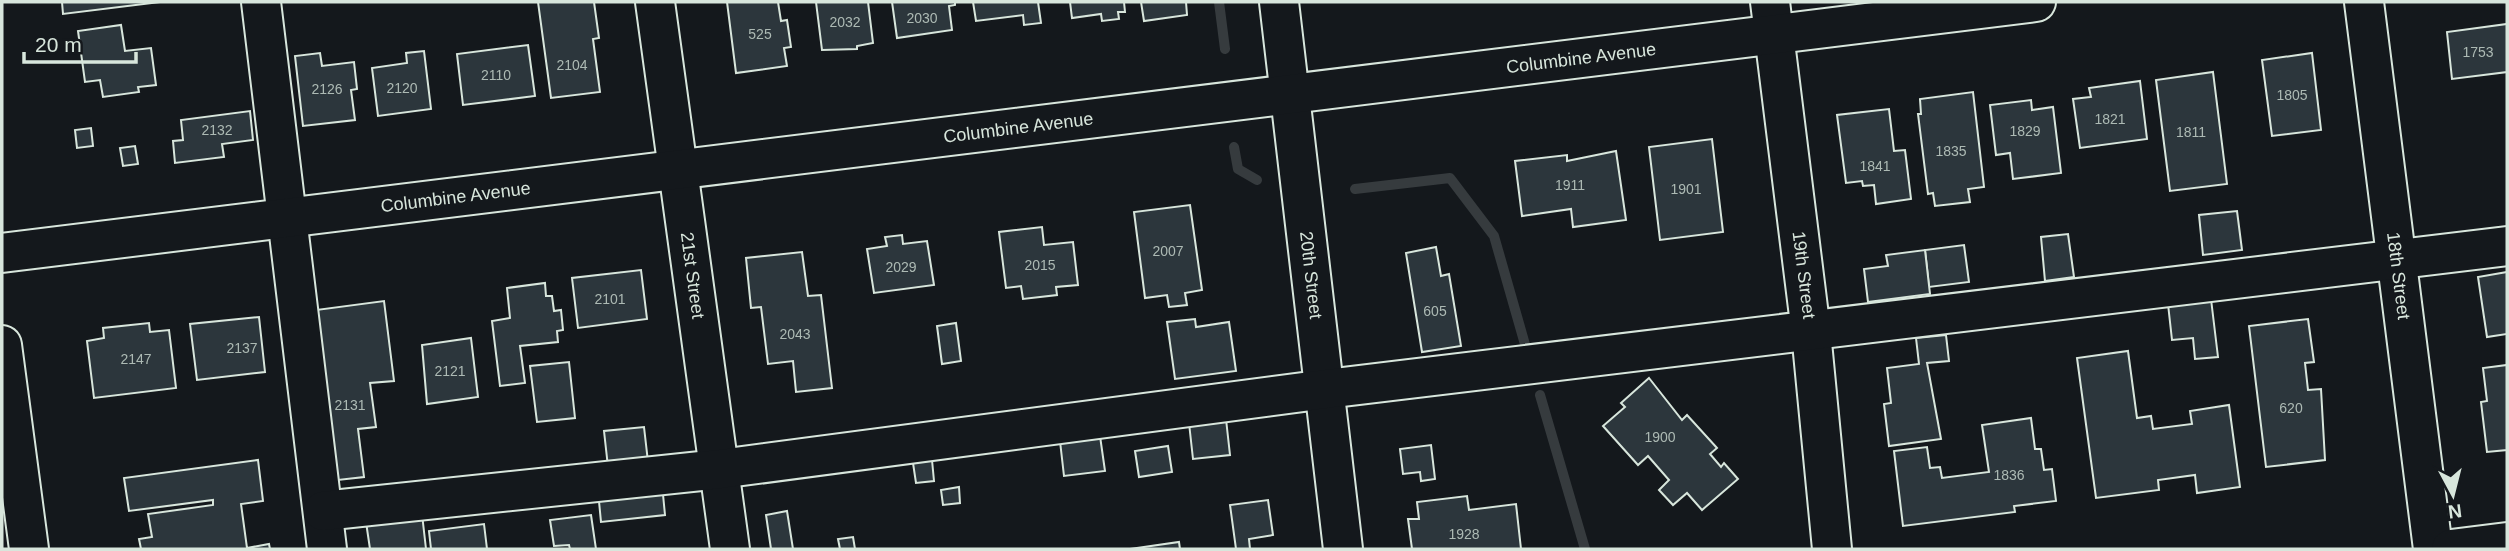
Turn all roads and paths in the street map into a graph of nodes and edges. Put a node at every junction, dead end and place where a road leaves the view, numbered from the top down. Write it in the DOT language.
graph roads {
  1 [pos="261,2"];
  2 [pos="655,2"];
  3 [pos="1279,2"];
  4 [pos="2036,2"];
  5 [pos="2364,2"];
  6 [pos="1772,18"];
  7 [pos="1291,94"];
  8 [pos="676,169"];
  9 [pos="288,217"];
  10 [pos="2507,246"];
  11 [pos="2,253"];
  12 [pos="2397,260"];
  13 [pos="1811,332"];
  14 [pos="2,345"];
  15 [pos="1326,389"];
  16 [pos="720,469"];
  17 [pos="323,511"];
  18 [pos="2507,542"];
  19 [pos="29,549"];
  20 [pos="327,549"];
  21 [pos="730,549"];
  22 [pos="1343,549"];
  23 [pos="1832,549"];
  24 [pos="2433,549"];
  25 [pos="2451,549"];
  1 -- 9 [label="street"];
  2 -- 8 [label="street, 21st Street"];
  3 -- 7 [label="street, 20th Street"];
  4 -- 6 [label="street, Columbine Avenue"];
  5 -- 12 [label="street, 18th Street"];
  6 -- 7 [label="street, Columbine Avenue"];
  6 -- 13 [label="street, 19th Street"];
  7 -- 8 [label="street, Columbine Avenue"];
  7 -- 15 [label="street, 20th Street"];
  8 -- 9 [label="street, Columbine Avenue"];
  8 -- 16 [label="street, 21st Street"];
  9 -- 11 [label="street, Columbine Avenue"];
  9 -- 17 [label="street"];
  10 -- 12 [label="street"];
  12 -- 13 [label="street"];
  12 -- 24 [label="street, 18th Street"];
  13 -- 15 [label="street"];
  13 -- 23 [label="street, 19th Street"];
  14 -- 19 [label="street"];
  15 -- 16 [label="street"];
  15 -- 22 [label="street, 20th Street"];
  16 -- 17 [label="street"];
  16 -- 21 [label="street, 21st Street"];
  17 -- 20 [label="street"];
  18 -- 25 [label="street"];
}
